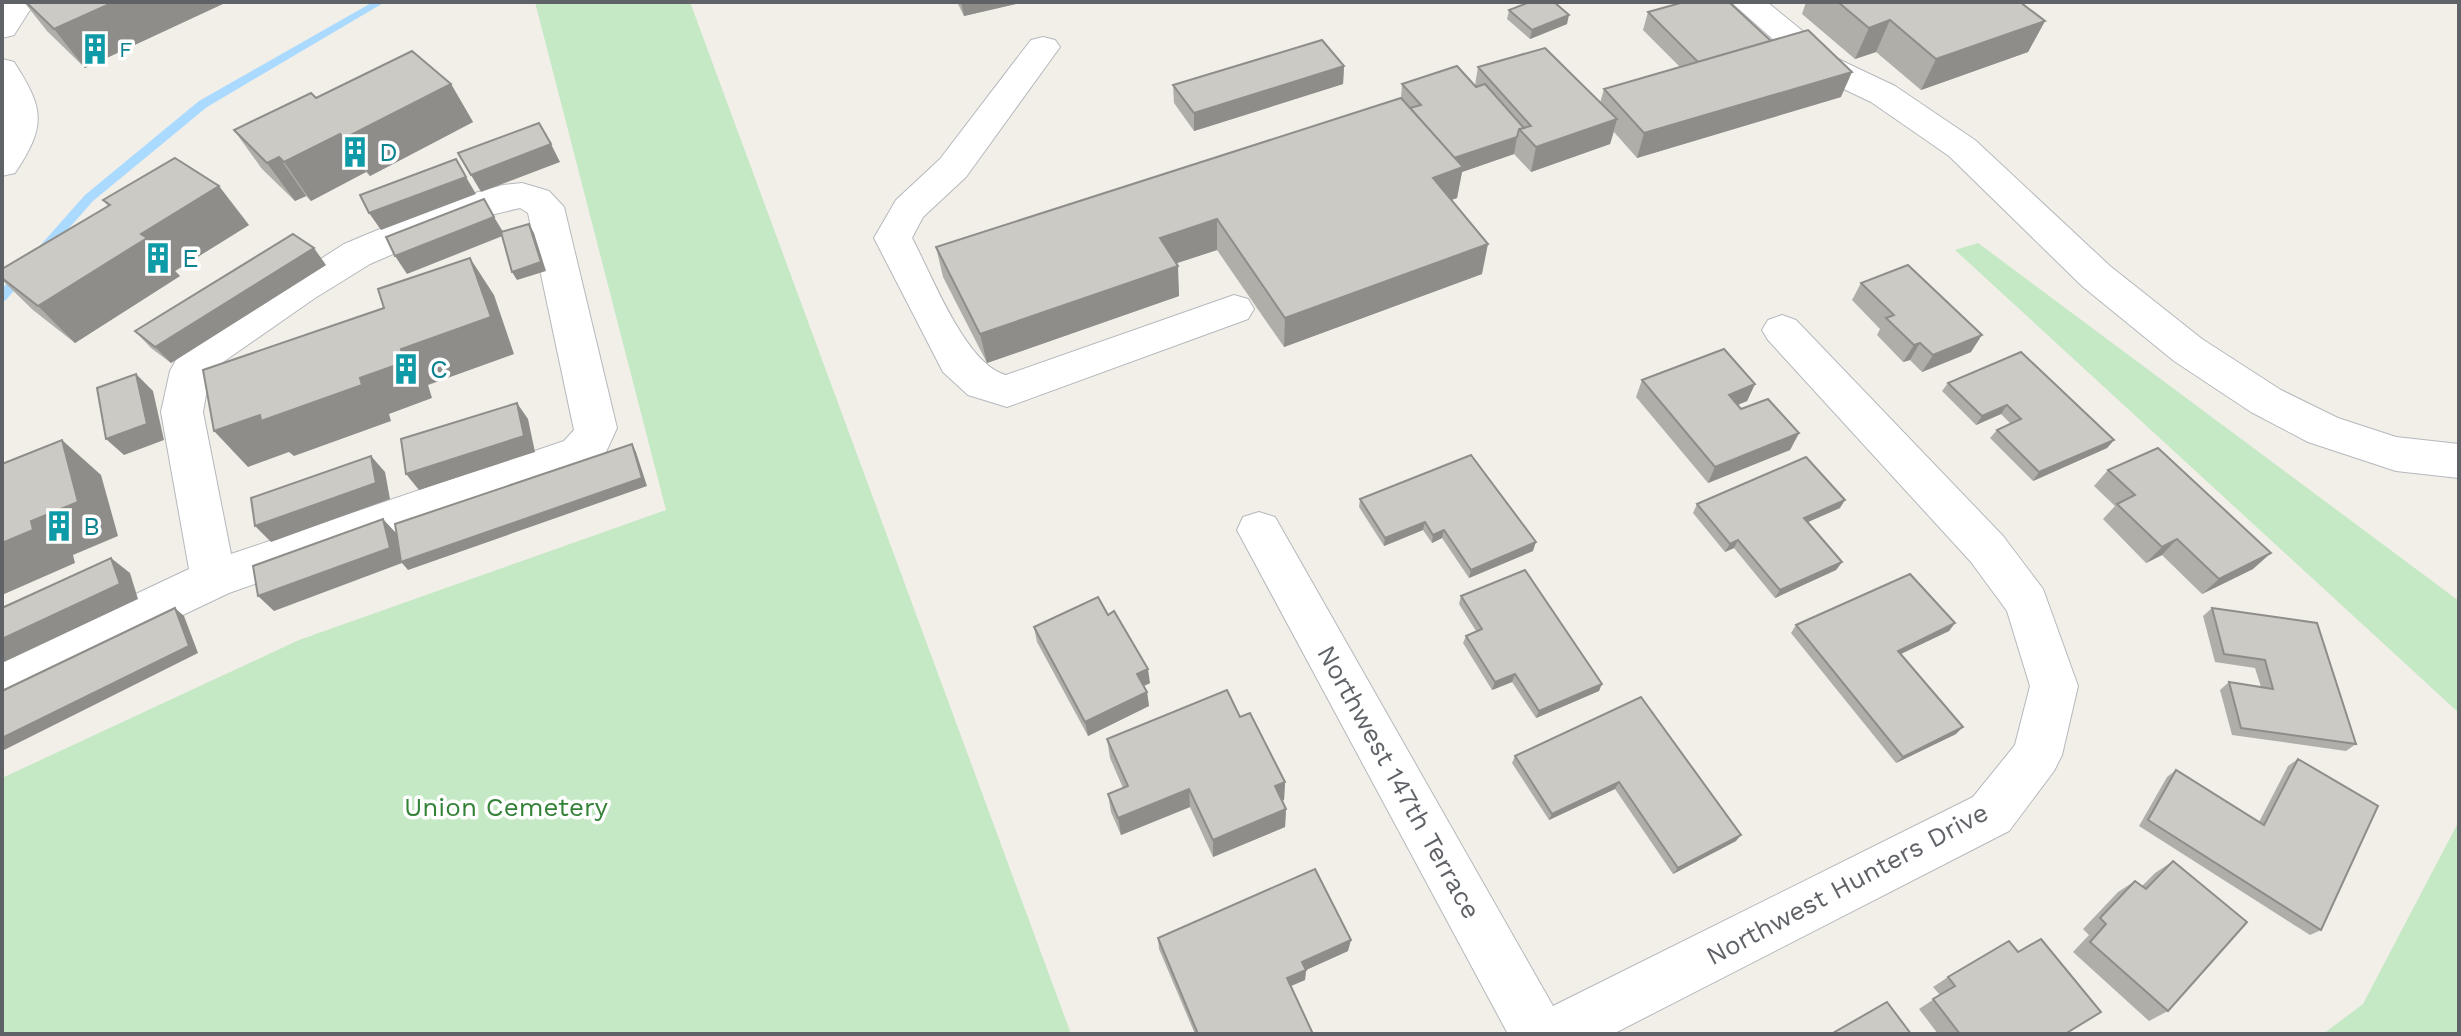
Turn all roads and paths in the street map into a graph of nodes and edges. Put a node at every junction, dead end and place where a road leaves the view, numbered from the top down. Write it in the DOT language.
graph roads {
  1 [pos="19,2"];
  2 [pos="1747,2"];
  3 [pos="2,28"];
  4 [pos="1043,47"];
  5 [pos="2,70"];
  6 [pos="2,164"];
  7 [pos="1234,309"];
  8 [pos="1782,330"];
  9 [pos="2459,461"];
  10 [pos="1259,530"];
  11 [pos="213,579"];
  12 [pos="2,680"];
  13 [pos="1538,1034"];
  14 [pos="1555,1034"];
  1 -- 3 [label="street"];
  2 -- 9 [label="street"];
  4 -- 7 [label="street"];
  5 -- 6 [label="street"];
  8 -- 14 [label="street, Northwest Hunters Drive"];
  10 -- 13 [label="street, Northwest 147th Terrace"];
  11 -- 11 [label="street"];
  11 -- 12 [label="street"];
}
